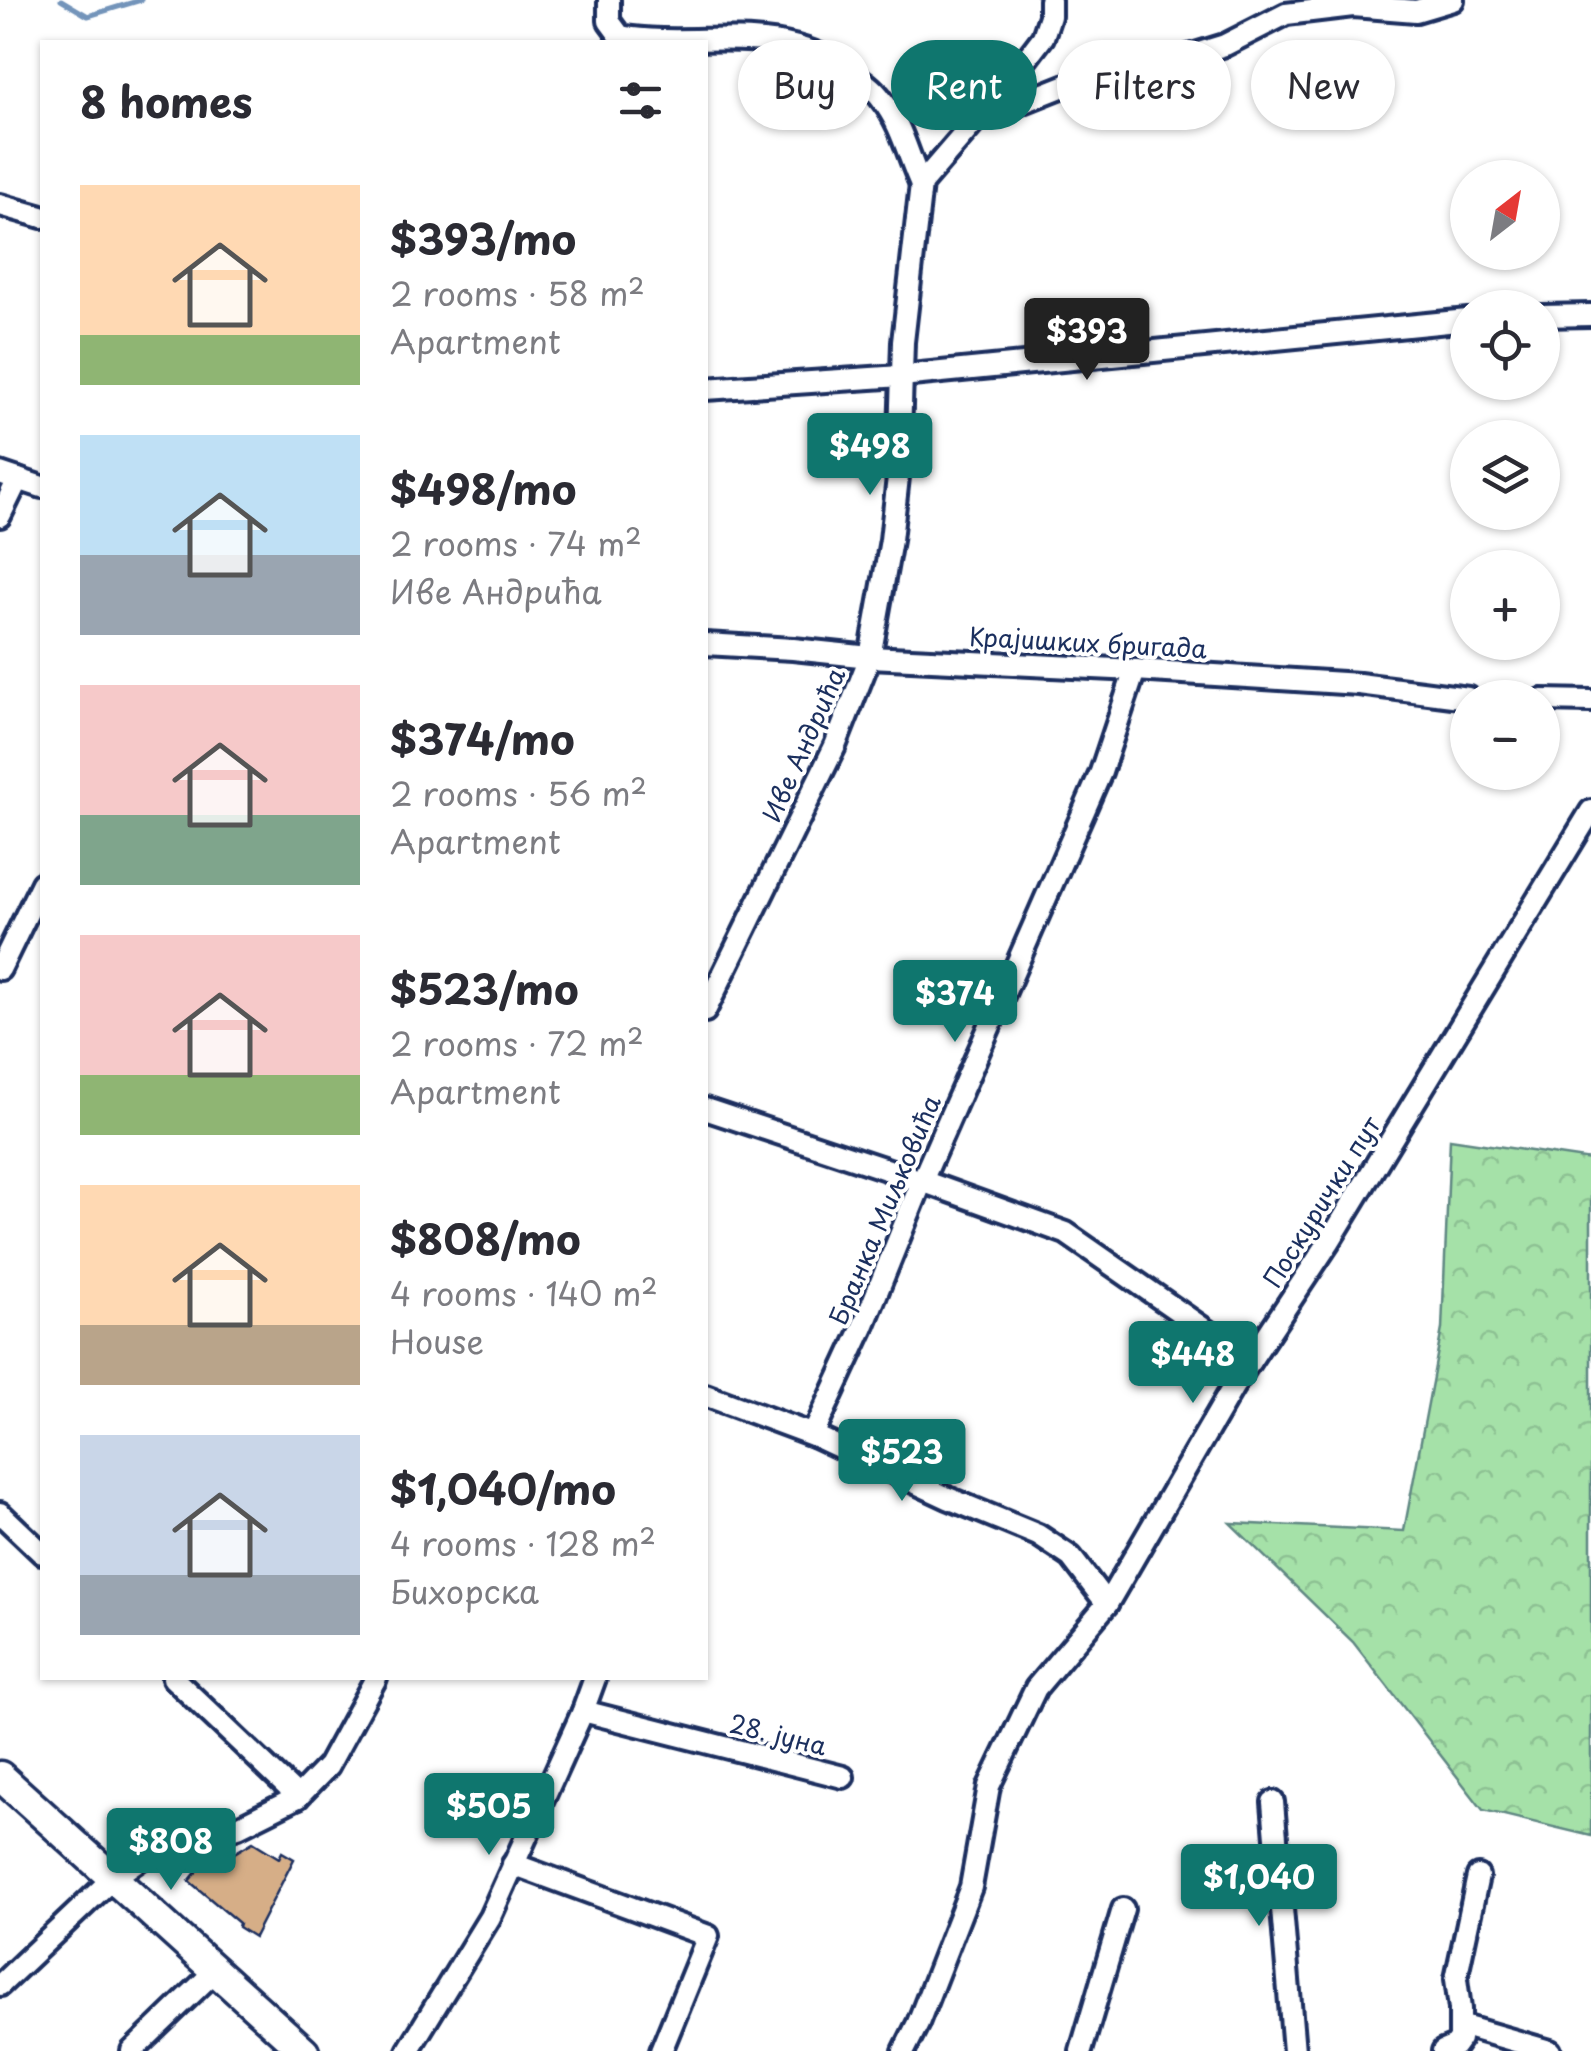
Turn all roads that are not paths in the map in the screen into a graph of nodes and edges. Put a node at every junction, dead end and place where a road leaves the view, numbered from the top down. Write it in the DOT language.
graph roads {
  1 [pos="1050,0"];
  2 [pos="1452,0"];
  3 [pos="609,4"];
  4 [pos="642,40"];
  5 [pos="679,40"];
  6 [pos="1037,45"];
  7 [pos="1037,97"];
  8 [pos="967,130"];
  9 [pos="921,184"];
  10 [pos="0,205"];
  11 [pos="40,216"];
  12 [pos="1591,314"];
  13 [pos="1560,315"];
  14 [pos="1450,322"];
  15 [pos="901,376"];
  16 [pos="708,390"];
  17 [pos="9,476"];
  18 [pos="40,486"];
  19 [pos="0,516"];
  20 [pos="708,644"];
  21 [pos="870,657"];
  22 [pos="1135,670"];
  23 [pos="1450,696"];
  24 [pos="1560,700"];
  25 [pos="1591,701"];
  26 [pos="1591,811"];
  27 [pos="40,888"];
  28 [pos="0,969"];
  29 [pos="708,1005"];
  30 [pos="708,1110"];
  31 [pos="922,1181"];
  32 [pos="1250,1361"];
  33 [pos="708,1396"];
  34 [pos="814,1436"];
  35 [pos="0,1513"];
  36 [pos="40,1552"];
  37 [pos="1107,1604"];
  38 [pos="175,1680"];
  39 [pos="375,1680"];
  40 [pos="594,1680"];
  41 [pos="583,1711"];
  42 [pos="0,1776"];
  43 [pos="844,1777"];
  44 [pos="298,1797"];
  45 [pos="1272,1802"];
  46 [pos="513,1864"];
  47 [pos="1478,1876"];
  48 [pos="113,1878"];
  49 [pos="1123,1909"];
  50 [pos="214,1972"];
  51 [pos="0,1985"];
  52 [pos="1460,2025"];
  53 [pos="132,2051"];
  54 [pos="304,2051"];
  55 [pos="408,2051"];
  56 [pos="661,2051"];
  57 [pos="904,2051"];
  58 [pos="1081,2051"];
  59 [pos="1294,2051"];
  60 [pos="1444,2051"];
  61 [pos="1550,2051"];
  1 -- 6 [label="street"];
  2 -- 7 [label="street"];
  3 -- 4 [label="street, Иве Андрића"];
  5 -- 9 [label="street, Иве Андрића"];
  8 -- 9 [label="street"];
  9 -- 15 [label="street, Иве Андрића"];
  10 -- 11 [label="street"];
  12 -- 13 [label="street"];
  14 -- 15 [label="street"];
  15 -- 16 [label="street"];
  15 -- 21 [label="street, Иве Андрића"];
  17 -- 18 [label="street"];
  17 -- 19 [label="street"];
  20 -- 21 [label="street, Крајишких бригада"];
  21 -- 22 [label="street, Крајишких бригада"];
  21 -- 29 [label="street, Иве Андрића"];
  22 -- 23 [label="street, Крајишких бригада"];
  22 -- 31 [label="street, Бранка Миљковића"];
  24 -- 25 [label="street"];
  26 -- 32 [label="street, Поскурички пут"];
  27 -- 28 [label="street"];
  30 -- 31 [label="street"];
  31 -- 32 [label="street"];
  31 -- 34 [label="street, Бранка Миљковића"];
  32 -- 37 [label="street, Поскурички пут"];
  33 -- 34 [label="street"];
  34 -- 37 [label="street"];
  35 -- 36 [label="street"];
  37 -- 57 [label="street, Поскурички пут"];
  38 -- 44 [label="street"];
  39 -- 44 [label="street"];
  40 -- 41 [label="street"];
  41 -- 43 [label="street, 28. јуна"];
  41 -- 46 [label="street"];
  42 -- 48 [label="main road"];
  44 -- 48 [label="street"];
  45 -- 59 [label="street"];
  46 -- 55 [label="street"];
  46 -- 56 [label="street"];
  47 -- 52 [label="street"];
  48 -- 50 [label="main road"];
  48 -- 51 [label="street"];
  49 -- 58 [label="street"];
  50 -- 53 [label="street"];
  50 -- 54 [label="main road"];
  52 -- 60 [label="street"];
  52 -- 61 [label="street"];
}
